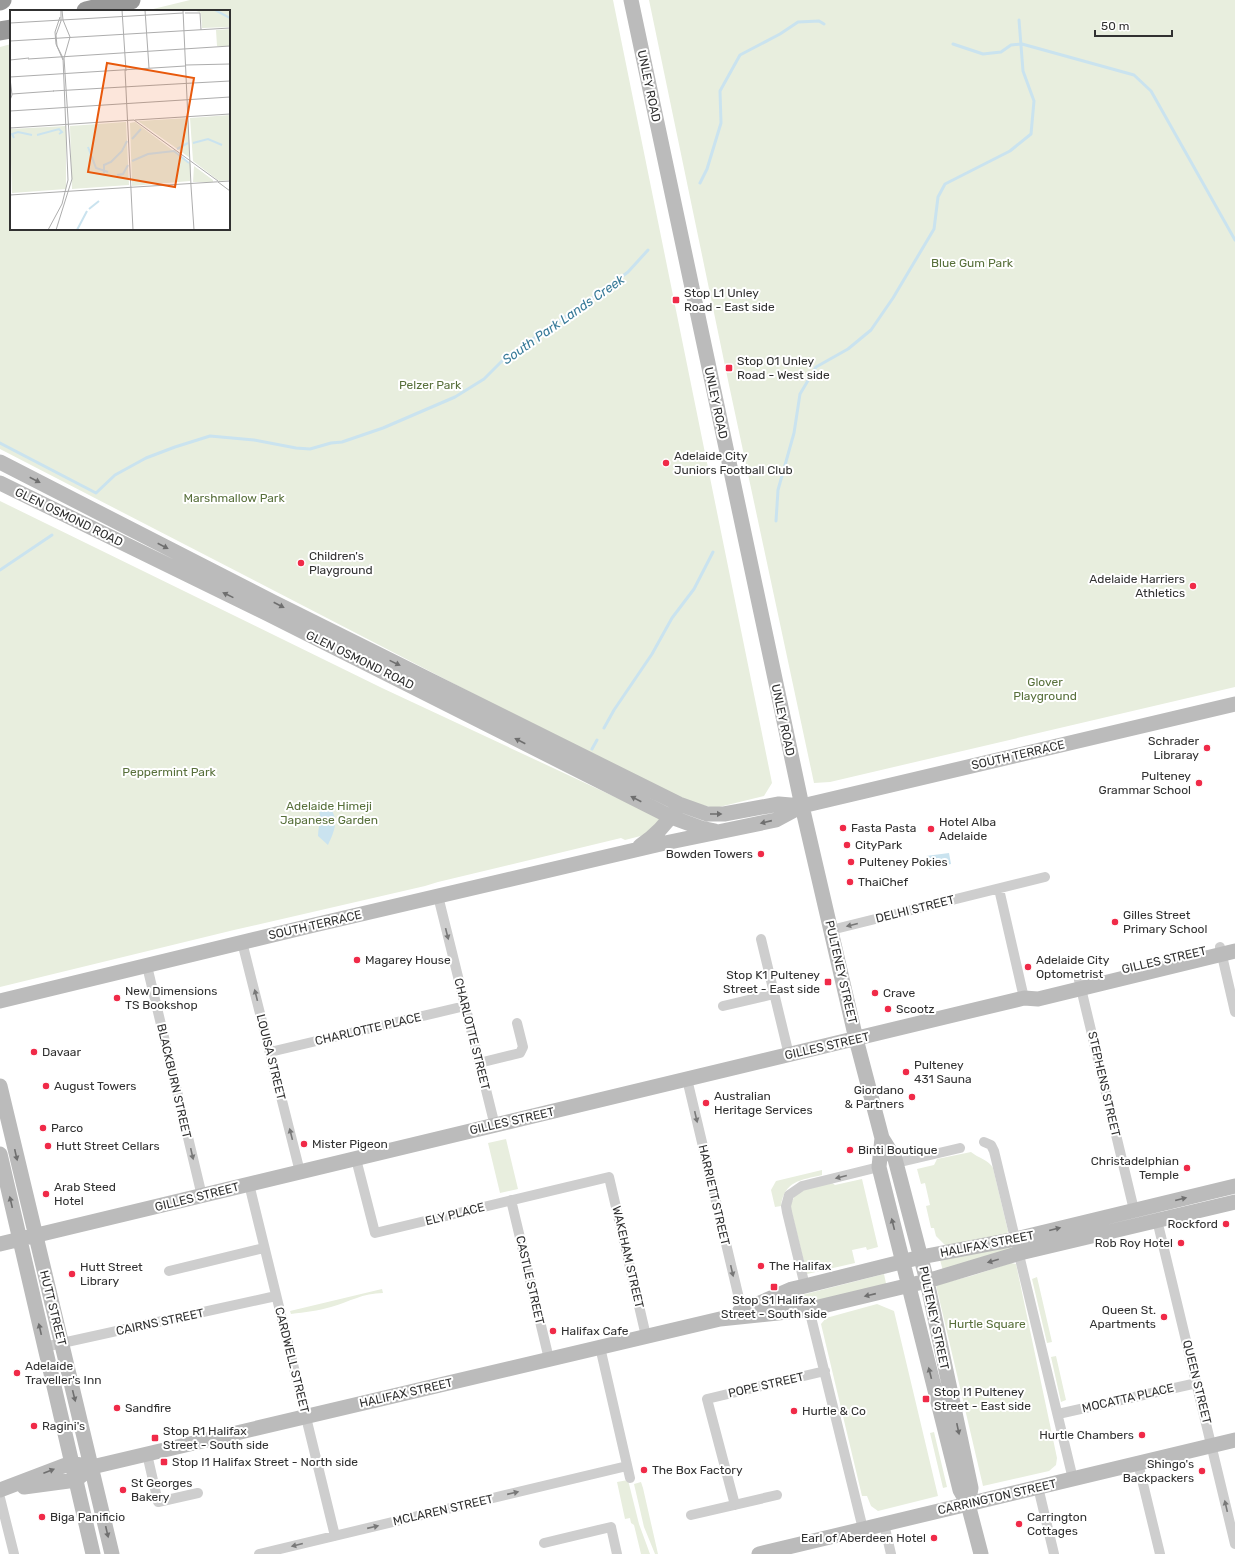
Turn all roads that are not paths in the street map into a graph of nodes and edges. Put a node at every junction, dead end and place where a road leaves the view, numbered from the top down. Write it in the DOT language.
graph roads {
  1 [pos="131,0"];
  2 [pos="631,0"];
  3 [pos="103,3"];
  4 [pos="88,10"];
  5 [pos="10,29"];
  6 [pos="0,31"];
  7 [pos="0,462"];
  8 [pos="0,483"];
  9 [pos="144,536"];
  10 [pos="137,550"];
  11 [pos="1235,704"];
  12 [pos="557,751"];
  13 [pos="802,806"];
  14 [pos="675,810"];
  15 [pos="722,832"];
  16 [pos="630,852"];
  17 [pos="1045,877"];
  18 [pos="999,889"];
  19 [pos="438,896"];
  20 [pos="831,930"];
  21 [pos="762,939"];
  22 [pos="242,942"];
  23 [pos="1228,949"];
  24 [pos="147,966"];
  25 [pos="1080,984"];
  26 [pos="774,994"];
  27 [pos="1024,998"];
  28 [pos="0,1001"];
  29 [pos="466,1006"];
  30 [pos="723,1006"];
  31 [pos="1235,1012"];
  32 [pos="517,1024"];
  33 [pos="856,1038"];
  34 [pos="270,1052"];
  35 [pos="789,1055"];
  36 [pos="479,1063"];
  37 [pos="687,1079"];
  38 [pos="0,1086"];
  39 [pos="494,1126"];
  40 [pos="882,1138"];
  41 [pos="984,1142"];
  42 [pos="960,1148"];
  43 [pos="0,1154"];
  44 [pos="356,1159"];
  45 [pos="896,1163"];
  46 [pos="879,1167"];
  47 [pos="300,1172"];
  48 [pos="609,1177"];
  49 [pos="249,1184"];
  50 [pos="1235,1186"];
  51 [pos="202,1196"];
  52 [pos="511,1200"];
  53 [pos="1235,1202"];
  54 [pos="1134,1210"];
  55 [pos="1157,1220"];
  56 [pos="1137,1225"];
  57 [pos="35,1236"];
  58 [pos="19,1240"];
  59 [pos="0,1244"];
  60 [pos="1018,1246"];
  61 [pos="264,1248"];
  62 [pos="921,1257"];
  63 [pos="902,1262"];
  64 [pos="169,1271"];
  65 [pos="927,1281"];
  66 [pos="805,1286"];
  67 [pos="908,1286"];
  68 [pos="276,1296"];
  69 [pos="809,1309"];
  70 [pos="742,1311"];
  71 [pos="720,1319"];
  72 [pos="646,1336"];
  73 [pos="61,1344"];
  74 [pos="44,1347"];
  75 [pos="600,1347"];
  76 [pos="549,1359"];
  77 [pos="825,1371"];
  78 [pos="1197,1383"];
  79 [pos="1058,1414"];
  80 [pos="307,1416"];
  81 [pos="1235,1440"];
  82 [pos="1212,1445"];
  83 [pos="147,1454"];
  84 [pos="72,1463"];
  85 [pos="1138,1463"];
  86 [pos="627,1466"];
  87 [pos="92,1467"];
  88 [pos="630,1478"];
  89 [pos="1073,1478"];
  90 [pos="76,1480"];
  91 [pos="1038,1487"];
  92 [pos="0,1490"];
  93 [pos="198,1493"];
  94 [pos="777,1495"];
  95 [pos="0,1498"];
  96 [pos="968,1504"];
  97 [pos="735,1505"];
  98 [pos="691,1515"];
  99 [pos="884,1524"];
  100 [pos="863,1529"];
  101 [pos="335,1536"];
  102 [pos="544,1543"];
  103 [pos="1235,1544"];
  104 [pos="14,1554"];
  105 [pos="94,1554"];
  106 [pos="112,1554"];
  107 [pos="259,1554"];
  108 [pos="617,1554"];
  109 [pos="759,1554"];
  110 [pos="891,1554"];
  111 [pos="981,1554"];
  112 [pos="1054,1554"];
  113 [pos="1160,1554"];
  1 -- 3 [label="highway"];
  2 -- 13 [label="main road, UNLEY ROAD"];
  3 -- 4 [label="highway"];
  5 -- 6 [label="highway"];
  7 -- 9 [label="main road, GLEN OSMOND ROAD, one-way"];
  8 -- 10 [label="main road, GLEN OSMOND ROAD"];
  9 -- 10 [label="main road"];
  9 -- 12 [label="main road, GLEN OSMOND ROAD, one-way"];
  12 -- 10 [label="main road, GLEN OSMOND ROAD, one-way"];
  11 -- 13 [label="main road, SOUTH TERRACE"];
  12 -- 14 [label="main road, GLEN OSMOND ROAD"];
  14 -- 13 [label="main road, SOUTH TERRACE, one-way"];
  13 -- 15 [label="main road, SOUTH TERRACE, one-way"];
  13 -- 20 [label="main road, PULTENEY STREET"];
  14 -- 15 [label="main road, GLEN OSMOND ROAD"];
  14 -- 16 [label="main road, SOUTH TERRACE"];
  15 -- 16 [label="main road, SOUTH TERRACE"];
  16 -- 19 [label="main road, SOUTH TERRACE"];
  17 -- 18 [label="street, DELHI STREET"];
  18 -- 20 [label="street, DELHI STREET, one-way"];
  18 -- 27 [label="street"];
  19 -- 22 [label="main road, SOUTH TERRACE"];
  19 -- 29 [label="street, CHARLOTTE STREET, one-way"];
  20 -- 33 [label="main road, PULTENEY STREET"];
  21 -- 26 [label="street"];
  22 -- 24 [label="main road, SOUTH TERRACE"];
  34 -- 22 [label="street, LOUISA STREET, one-way"];
  23 -- 25 [label="main road, GILLES STREET"];
  23 -- 31 [label="street"];
  24 -- 28 [label="main road, SOUTH TERRACE"];
  24 -- 51 [label="street, BLACKBURN STREET, one-way"];
  25 -- 27 [label="main road, GILLES STREET"];
  25 -- 54 [label="street, STEPHENS STREET"];
  26 -- 30 [label="street"];
  26 -- 35 [label="street"];
  27 -- 33 [label="main road, GILLES STREET"];
  29 -- 34 [label="street, CHARLOTTE PLACE"];
  29 -- 36 [label="street, CHARLOTTE STREET"];
  32 -- 36 [label="street"];
  33 -- 35 [label="main road, GILLES STREET"];
  33 -- 40 [label="main road, PULTENEY STREET"];
  47 -- 34 [label="street, LOUISA STREET, one-way"];
  35 -- 37 [label="main road, GILLES STREET"];
  36 -- 39 [label="street, CHARLOTTE STREET"];
  37 -- 39 [label="main road, GILLES STREET"];
  37 -- 70 [label="street, HARRIETT STREET, one-way"];
  38 -- 57 [label="main road, HUTT STREET, one-way"];
  39 -- 44 [label="main road, GILLES STREET"];
  40 -- 45 [label="main road, PULTENEY STREET"];
  40 -- 46 [label="main road, PULTENEY STREET"];
  41 -- 60 [label="street"];
  42 -- 45 [label="street"];
  58 -- 43 [label="main road, HUTT STREET, one-way"];
  44 -- 47 [label="main road, GILLES STREET"];
  44 -- 52 [label="street, ELY PLACE"];
  45 -- 62 [label="main road, PULTENEY STREET"];
  63 -- 46 [label="main road, PULTENEY STREET, one-way"];
  46 -- 66 [label="street, one-way"];
  47 -- 49 [label="main road, GILLES STREET"];
  48 -- 52 [label="street, ELY PLACE"];
  48 -- 72 [label="street, WAKEHAM STREET"];
  49 -- 51 [label="main road, GILLES STREET"];
  49 -- 61 [label="street, CARDWELL STREET"];
  54 -- 50 [label="main road, HALIFAX STREET, one-way"];
  51 -- 57 [label="main road, GILLES STREET"];
  52 -- 76 [label="street, CASTLE STREET"];
  53 -- 55 [label="main road, HALIFAX STREET"];
  54 -- 56 [label="main road"];
  60 -- 54 [label="main road, HALIFAX STREET, one-way"];
  55 -- 56 [label="main road, HALIFAX STREET"];
  55 -- 78 [label="street, QUEEN STREET"];
  56 -- 60 [label="main road, HALIFAX STREET"];
  57 -- 58 [label="main road, GILLES STREET"];
  57 -- 73 [label="main road, HUTT STREET"];
  58 -- 59 [label="main road, GILLES STREET"];
  74 -- 58 [label="main road, HUTT STREET, one-way"];
  60 -- 62 [label="main road, HALIFAX STREET"];
  60 -- 65 [label="main road, HALIFAX STREET, one-way"];
  60 -- 79 [label="street"];
  61 -- 64 [label="street"];
  61 -- 68 [label="street, CARDWELL STREET"];
  62 -- 63 [label="main road, HALIFAX STREET"];
  62 -- 65 [label="main road, PULTENEY STREET"];
  63 -- 66 [label="main road, HALIFAX STREET"];
  63 -- 67 [label="main road, PULTENEY STREET"];
  65 -- 67 [label="main road, HALIFAX STREET"];
  65 -- 96 [label="main road, PULTENEY STREET, one-way"];
  66 -- 70 [label="main road, HALIFAX STREET"];
  67 -- 69 [label="main road, HALIFAX STREET, one-way"];
  96 -- 67 [label="main road, PULTENEY STREET, one-way"];
  68 -- 73 [label="street, CAIRNS STREET"];
  68 -- 80 [label="street, CARDWELL STREET"];
  69 -- 71 [label="main road, HALIFAX STREET"];
  69 -- 77 [label="street"];
  70 -- 71 [label="main road, HALIFAX STREET"];
  71 -- 72 [label="main road, HALIFAX STREET"];
  72 -- 75 [label="main road, HALIFAX STREET"];
  73 -- 74 [label="street, CAIRNS STREET"];
  73 -- 87 [label="main road, HUTT STREET, one-way"];
  74 -- 84 [label="main road, HUTT STREET"];
  75 -- 76 [label="main road, HALIFAX STREET"];
  75 -- 86 [label="street"];
  76 -- 80 [label="main road, HALIFAX STREET"];
  77 -- 97 [label="street, POPE STREET"];
  77 -- 100 [label="street"];
  78 -- 79 [label="street, MOCATTA PLACE"];
  78 -- 82 [label="street, QUEEN STREET"];
  79 -- 89 [label="street"];
  80 -- 83 [label="main road, HALIFAX STREET"];
  80 -- 101 [label="street, CARDWELL STREET"];
  81 -- 82 [label="main road, CARRINGTON STREET"];
  82 -- 85 [label="main road, CARRINGTON STREET"];
  103 -- 82 [label="street, QUEEN STREET, one-way"];
  83 -- 87 [label="main road, HALIFAX STREET"];
  83 -- 93 [label="street"];
  84 -- 87 [label="main road, HALIFAX STREET"];
  84 -- 90 [label="main road, HUTT STREET"];
  92 -- 84 [label="main road, one-way"];
  85 -- 89 [label="main road, CARRINGTON STREET"];
  85 -- 113 [label="street"];
  86 -- 88 [label="street"];
  101 -- 86 [label="street, MCLAREN STREET, one-way"];
  87 -- 90 [label="main road, HALIFAX STREET"];
  87 -- 106 [label="main road, HUTT STREET, one-way"];
  89 -- 91 [label="main road, CARRINGTON STREET"];
  90 -- 92 [label="main road"];
  90 -- 105 [label="main road, HUTT STREET"];
  91 -- 96 [label="main road, CARRINGTON STREET"];
  91 -- 112 [label="street"];
  94 -- 97 [label="street"];
  95 -- 104 [label="street"];
  96 -- 99 [label="main road, CARRINGTON STREET"];
  96 -- 111 [label="main road, PULTENEY STREET"];
  97 -- 98 [label="street"];
  99 -- 100 [label="main road, CARRINGTON STREET"];
  99 -- 110 [label="street"];
  100 -- 109 [label="main road, CARRINGTON STREET"];
  101 -- 107 [label="street, MCLAREN STREET, one-way"];
  102 -- 108 [label="street"];
}
